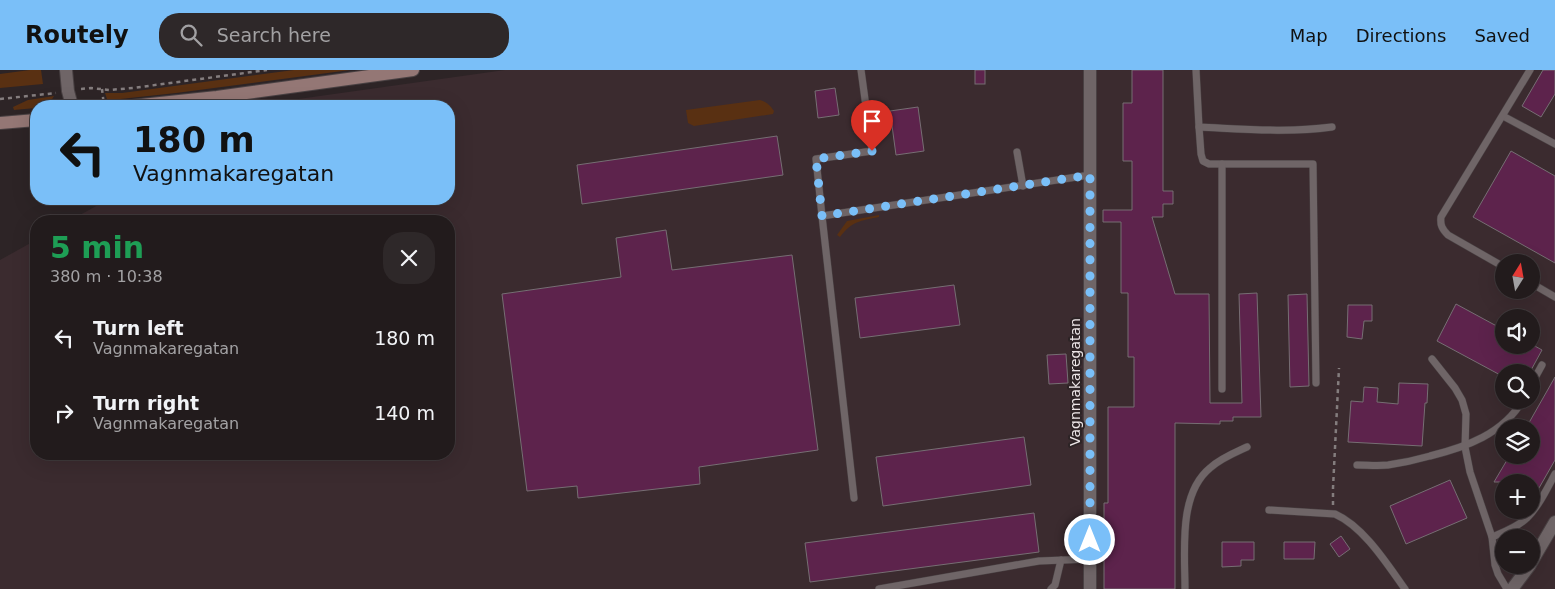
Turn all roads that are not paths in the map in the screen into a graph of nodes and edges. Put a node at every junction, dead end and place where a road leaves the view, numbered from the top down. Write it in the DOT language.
graph roads {
  1 [pos="66,70"];
  2 [pos="413,70"];
  3 [pos="861,70"];
  4 [pos="1090,70"];
  5 [pos="1196,70"];
  6 [pos="1530,70"];
  7 [pos="70,100"];
  8 [pos="189,100"];
  9 [pos="1503,116"];
  10 [pos="30,120"];
  11 [pos="0,123"];
  12 [pos="1199,127"];
  13 [pos="1332,127"];
  14 [pos="1555,144"];
  15 [pos="1017,152"];
  16 [pos="1222,164"];
  17 [pos="1090,175"];
  18 [pos="1023,186"];
  19 [pos="822,216"];
  20 [pos="1495,262"];
  21 [pos="1540,288"];
  22 [pos="1555,297"];
  23 [pos="1432,359"];
  24 [pos="1542,365"];
  25 [pos="1540,369"];
  26 [pos="1316,383"];
  27 [pos="1222,389"];
  28 [pos="1515,409"];
  29 [pos="1247,447"];
  30 [pos="1465,447"];
  31 [pos="1357,465"];
  32 [pos="1555,474"];
  33 [pos="854,498"];
  34 [pos="1269,510"];
  35 [pos="1555,522"];
  36 [pos="1492,537"];
  37 [pos="1540,547"];
  38 [pos="1090,559"];
  39 [pos="1061,560"];
  40 [pos="1523,574"];
  41 [pos="879,589"];
  42 [pos="1051,589"];
  43 [pos="1090,589"];
  44 [pos="1185,589"];
  45 [pos="1405,589"];
  46 [pos="1507,589"];
  47 [pos="1512,589"];
  1 -- 7 [label="street"];
  2 -- 8 [label="street"];
  3 -- 19 [label="lane"];
  4 -- 17 [label="street, Vagnmakaregatan"];
  5 -- 12 [label="lane"];
  6 -- 9 [label="lane"];
  9 -- 14 [label="lane"];
  9 -- 20 [label="lane"];
  10 -- 11 [label="street"];
  12 -- 13 [label="lane"];
  12 -- 16 [label="lane"];
  15 -- 18 [label="lane"];
  16 -- 26 [label="lane"];
  16 -- 27 [label="lane"];
  17 -- 18 [label="lane"];
  17 -- 38 [label="street, Vagnmakaregatan"];
  18 -- 19 [label="lane"];
  19 -- 33 [label="lane"];
  21 -- 22 [label="lane"];
  23 -- 30 [label="lane"];
  24 -- 25 [label="lane"];
  28 -- 30 [label="lane"];
  29 -- 44 [label="lane"];
  30 -- 31 [label="lane"];
  30 -- 36 [label="lane"];
  32 -- 36 [label="lane"];
  34 -- 45 [label="lane"];
  35 -- 37 [label="street"];
  36 -- 46 [label="lane"];
  38 -- 39 [label="lane"];
  38 -- 43 [label="street, Vagnmakaregatan"];
  39 -- 41 [label="lane"];
  39 -- 42 [label="lane"];
  40 -- 47 [label="street"];
}
